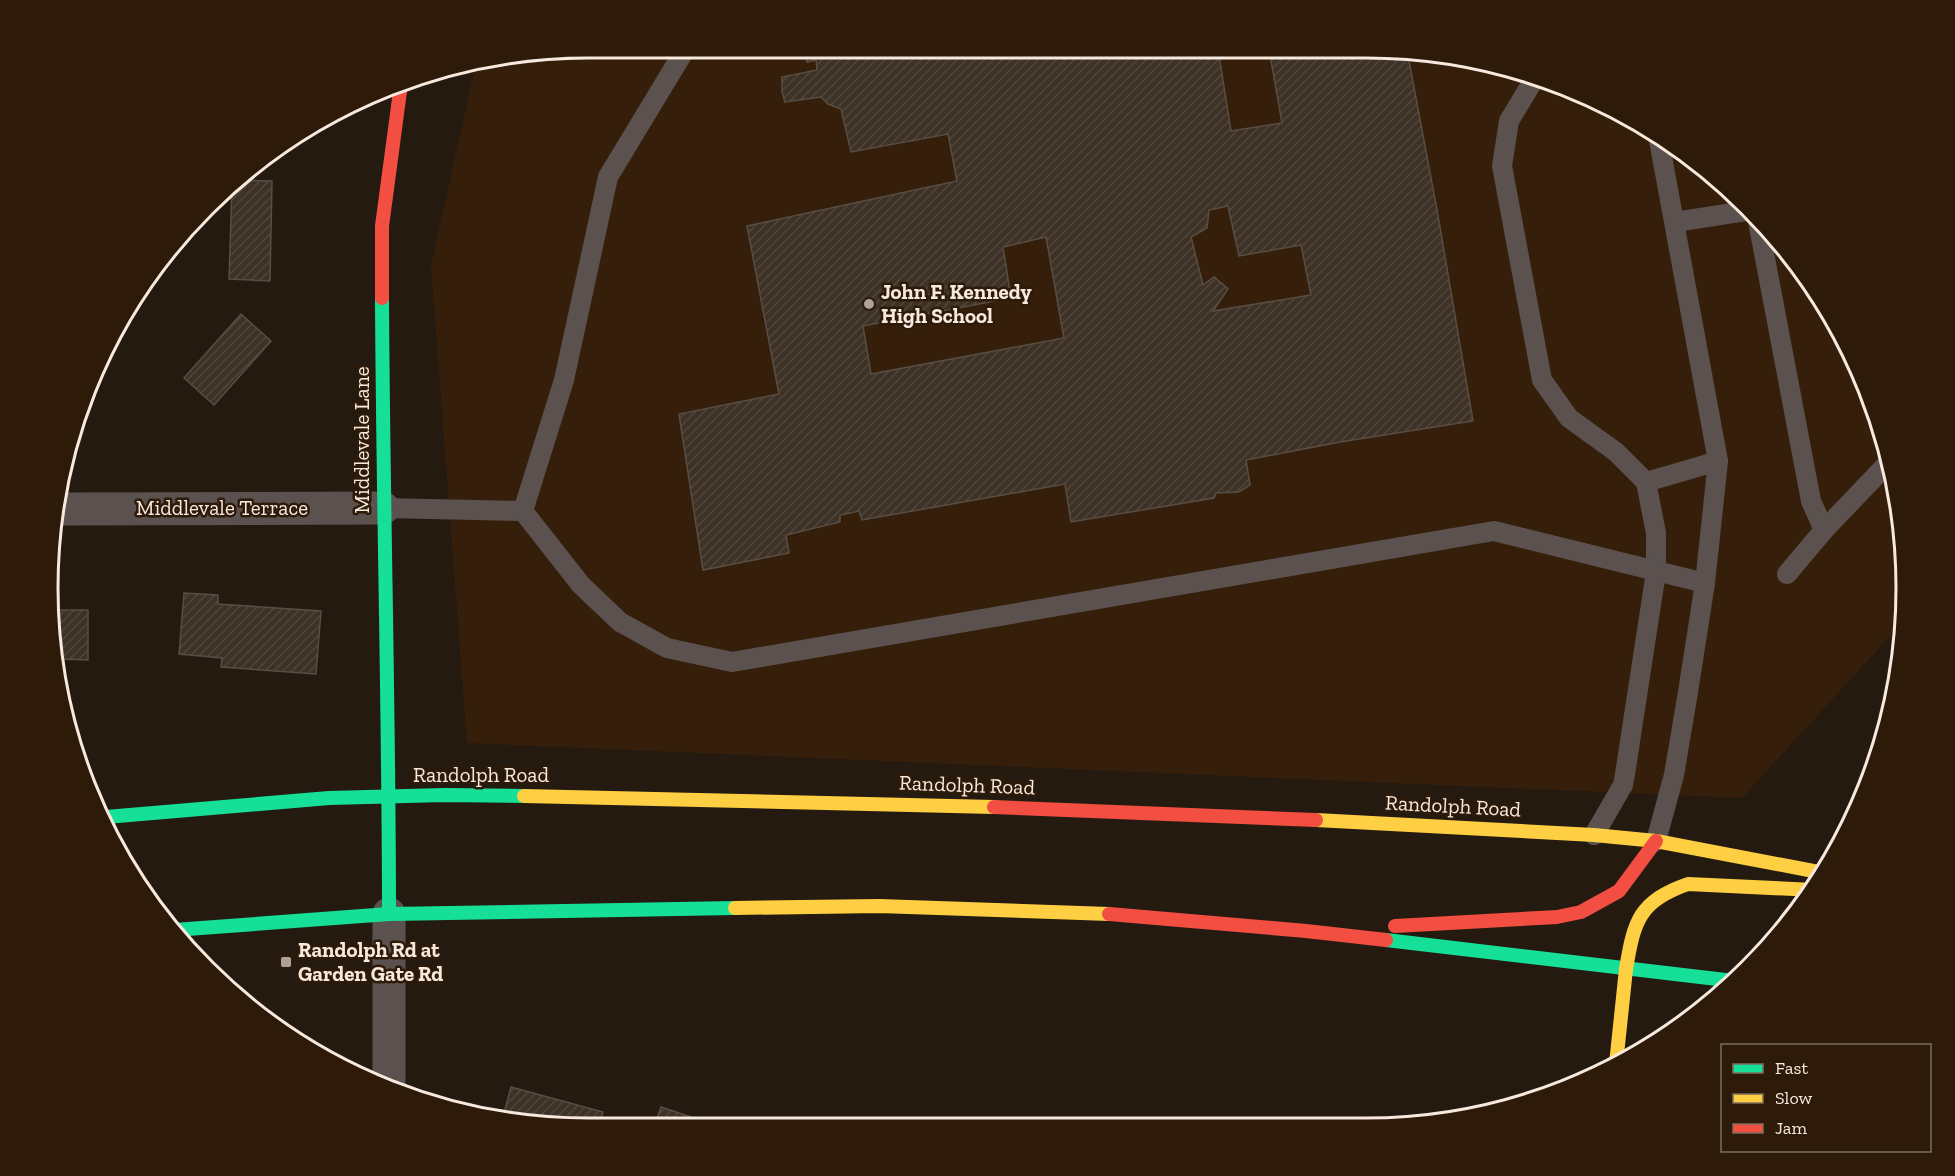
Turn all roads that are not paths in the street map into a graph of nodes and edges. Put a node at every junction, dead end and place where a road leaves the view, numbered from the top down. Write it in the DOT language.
graph roads {
  1 [pos="680,58"];
  2 [pos="1531,85"];
  3 [pos="400,94"];
  4 [pos="1660,148"];
  5 [pos="1739,212"];
  6 [pos="1675,222"];
  7 [pos="1760,234"];
  8 [pos="1718,461"];
  9 [pos="1882,469"];
  10 [pos="1646,482"];
  11 [pos="65,508"];
  12 [pos="383,508"];
  13 [pos="523,511"];
  14 [pos="1824,530"];
  15 [pos="1656,572"];
  16 [pos="1787,574"];
  17 [pos="1705,583"];
  18 [pos="389,796"];
  19 [pos="111,817"];
  20 [pos="1594,835"];
  21 [pos="1656,841"];
  22 [pos="1814,871"];
  23 [pos="1802,889"];
  24 [pos="389,914"];
  25 [pos="184,929"];
  26 [pos="1306,931"];
  27 [pos="1626,969"];
  28 [pos="1723,980"];
  29 [pos="1617,1055"];
  30 [pos="389,1078"];
  1 -- 13 [label="lane"];
  2 -- 10 [label="lane"];
  3 -- 12 [label="main road, Middlevale Lane"];
  4 -- 6 [label="lane"];
  5 -- 6 [label="lane"];
  6 -- 8 [label="lane"];
  7 -- 14 [label="lane"];
  8 -- 10 [label="lane"];
  8 -- 17 [label="lane"];
  9 -- 14 [label="lane"];
  10 -- 15 [label="lane"];
  11 -- 12 [label="street, Middlevale Terrace"];
  12 -- 13 [label="lane"];
  12 -- 18 [label="main road, Middlevale Lane"];
  13 -- 15 [label="lane"];
  14 -- 16 [label="lane"];
  15 -- 17 [label="lane"];
  15 -- 20 [label="lane"];
  17 -- 21 [label="lane"];
  18 -- 19 [label="main road, Randolph Road"];
  18 -- 20 [label="main road, Randolph Road"];
  18 -- 24 [label="main road, Middlevale Lane"];
  20 -- 21 [label="main road, Randolph Road"];
  21 -- 22 [label="main road, Randolph Road"];
  21 -- 26 [label="main road"];
  23 -- 27 [label="main road"];
  24 -- 25 [label="main road"];
  24 -- 26 [label="main road"];
  24 -- 30 [label="street"];
  26 -- 27 [label="main road"];
  27 -- 28 [label="main road"];
  27 -- 29 [label="main road"];
}
